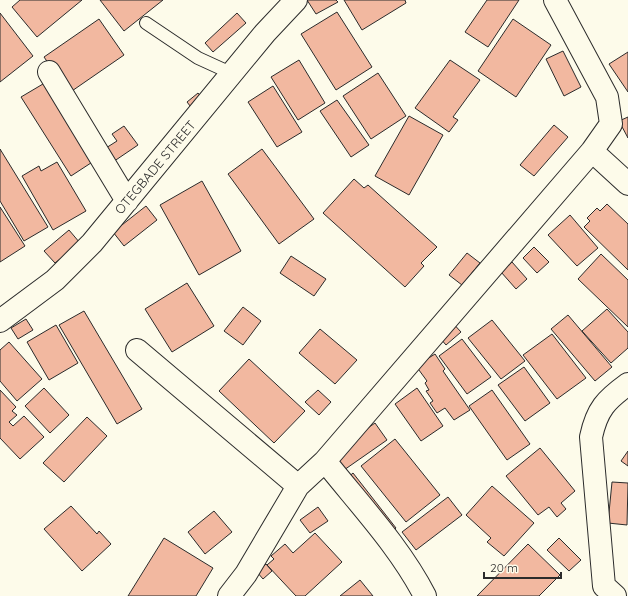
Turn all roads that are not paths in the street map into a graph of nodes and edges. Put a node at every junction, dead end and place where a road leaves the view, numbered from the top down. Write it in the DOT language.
graph roads {
  1 [pos="296,0"];
  2 [pos="555,0"];
  3 [pos="146,23"];
  4 [pos="49,72"];
  5 [pos="233,74"];
  6 [pos="592,151"];
  7 [pos="628,184"];
  8 [pos="127,201"];
  9 [pos="0,321"];
  10 [pos="137,350"];
  11 [pos="628,384"];
  12 [pos="325,461"];
  13 [pos="298,486"];
  14 [pos="604,593"];
  15 [pos="228,596"];
  16 [pos="425,596"];
  1 -- 5 [label="street, OTEGBADE STREET"];
  2 -- 6 [label="street"];
  3 -- 5 [label="lane"];
  4 -- 8 [label="street"];
  5 -- 8 [label="street, OTEGBADE STREET"];
  6 -- 7 [label="street"];
  6 -- 12 [label="street"];
  8 -- 9 [label="street, OTEGBADE STREET"];
  10 -- 13 [label="street"];
  11 -- 14 [label="street"];
  12 -- 13 [label="street"];
  12 -- 16 [label="street"];
  13 -- 15 [label="street"];
}
